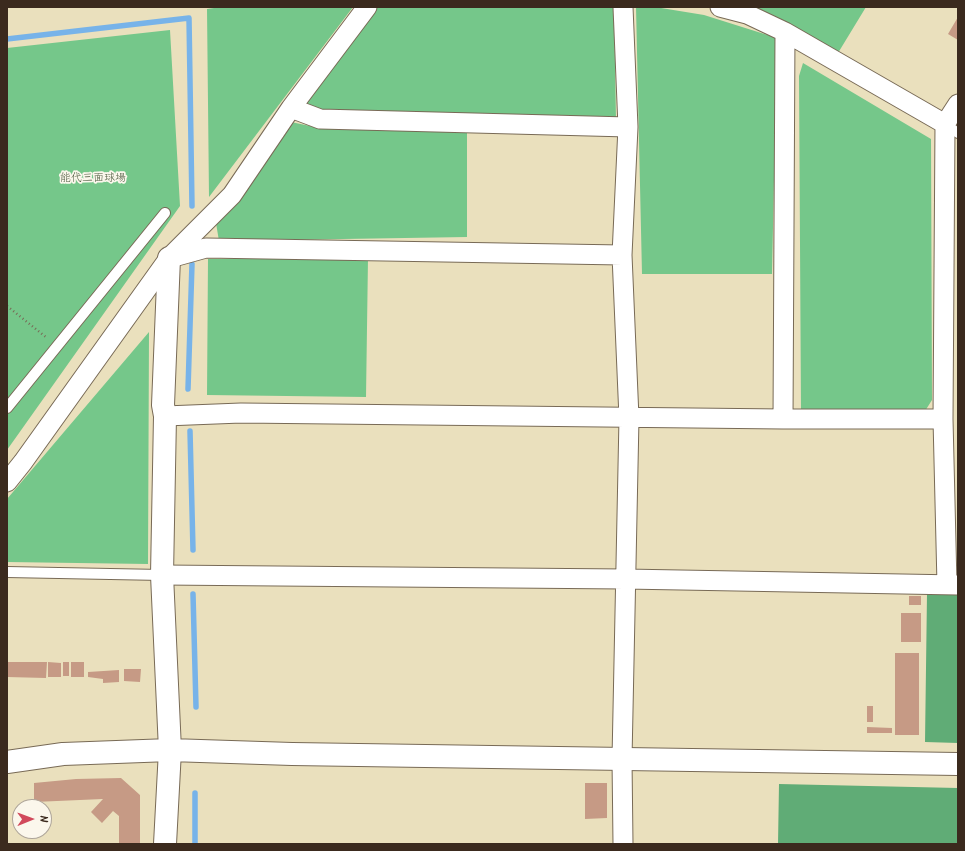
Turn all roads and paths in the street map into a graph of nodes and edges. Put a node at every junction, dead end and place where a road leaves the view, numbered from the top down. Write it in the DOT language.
graph roads {
  1 [pos="367,7"];
  2 [pos="623,7"];
  3 [pos="720,7"];
  4 [pos="785,32"];
  5 [pos="958,104"];
  6 [pos="291,108"];
  7 [pos="628,127"];
  8 [pos="951,128"];
  9 [pos="165,213"];
  10 [pos="622,256"];
  11 [pos="169,258"];
  12 [pos="7,306"];
  13 [pos="57,346"];
  14 [pos="7,408"];
  15 [pos="165,416"];
  16 [pos="629,418"];
  17 [pos="782,419"];
  18 [pos="943,419"];
  19 [pos="7,482"];
  20 [pos="7,572"];
  21 [pos="162,575"];
  22 [pos="625,579"];
  23 [pos="952,585"];
  24 [pos="170,750"];
  25 [pos="622,759"];
  26 [pos="7,762"];
  27 [pos="958,764"];
  28 [pos="165,844"];
  29 [pos="623,844"];
  1 -- 6 [label="street"];
  2 -- 7 [label="street"];
  3 -- 4 [label="street"];
  4 -- 8 [label="street"];
  4 -- 17 [label="street"];
  5 -- 8 [label="street"];
  6 -- 7 [label="street"];
  6 -- 11 [label="street"];
  7 -- 10 [label="street"];
  8 -- 18 [label="street"];
  9 -- 13 [label="lane"];
  10 -- 11 [label="street"];
  10 -- 16 [label="street"];
  11 -- 15 [label="street"];
  11 -- 19 [label="street"];
  12 -- 13 [label="path"];
  13 -- 14 [label="lane"];
  15 -- 16 [label="street"];
  15 -- 21 [label="street"];
  16 -- 17 [label="street"];
  16 -- 22 [label="street"];
  17 -- 18 [label="street"];
  18 -- 23 [label="street"];
  20 -- 21 [label="lane"];
  21 -- 22 [label="street"];
  21 -- 24 [label="street"];
  22 -- 23 [label="street"];
  22 -- 25 [label="street"];
  24 -- 25 [label="street"];
  24 -- 26 [label="street"];
  24 -- 28 [label="street"];
  25 -- 27 [label="street"];
  25 -- 29 [label="street"];
}
